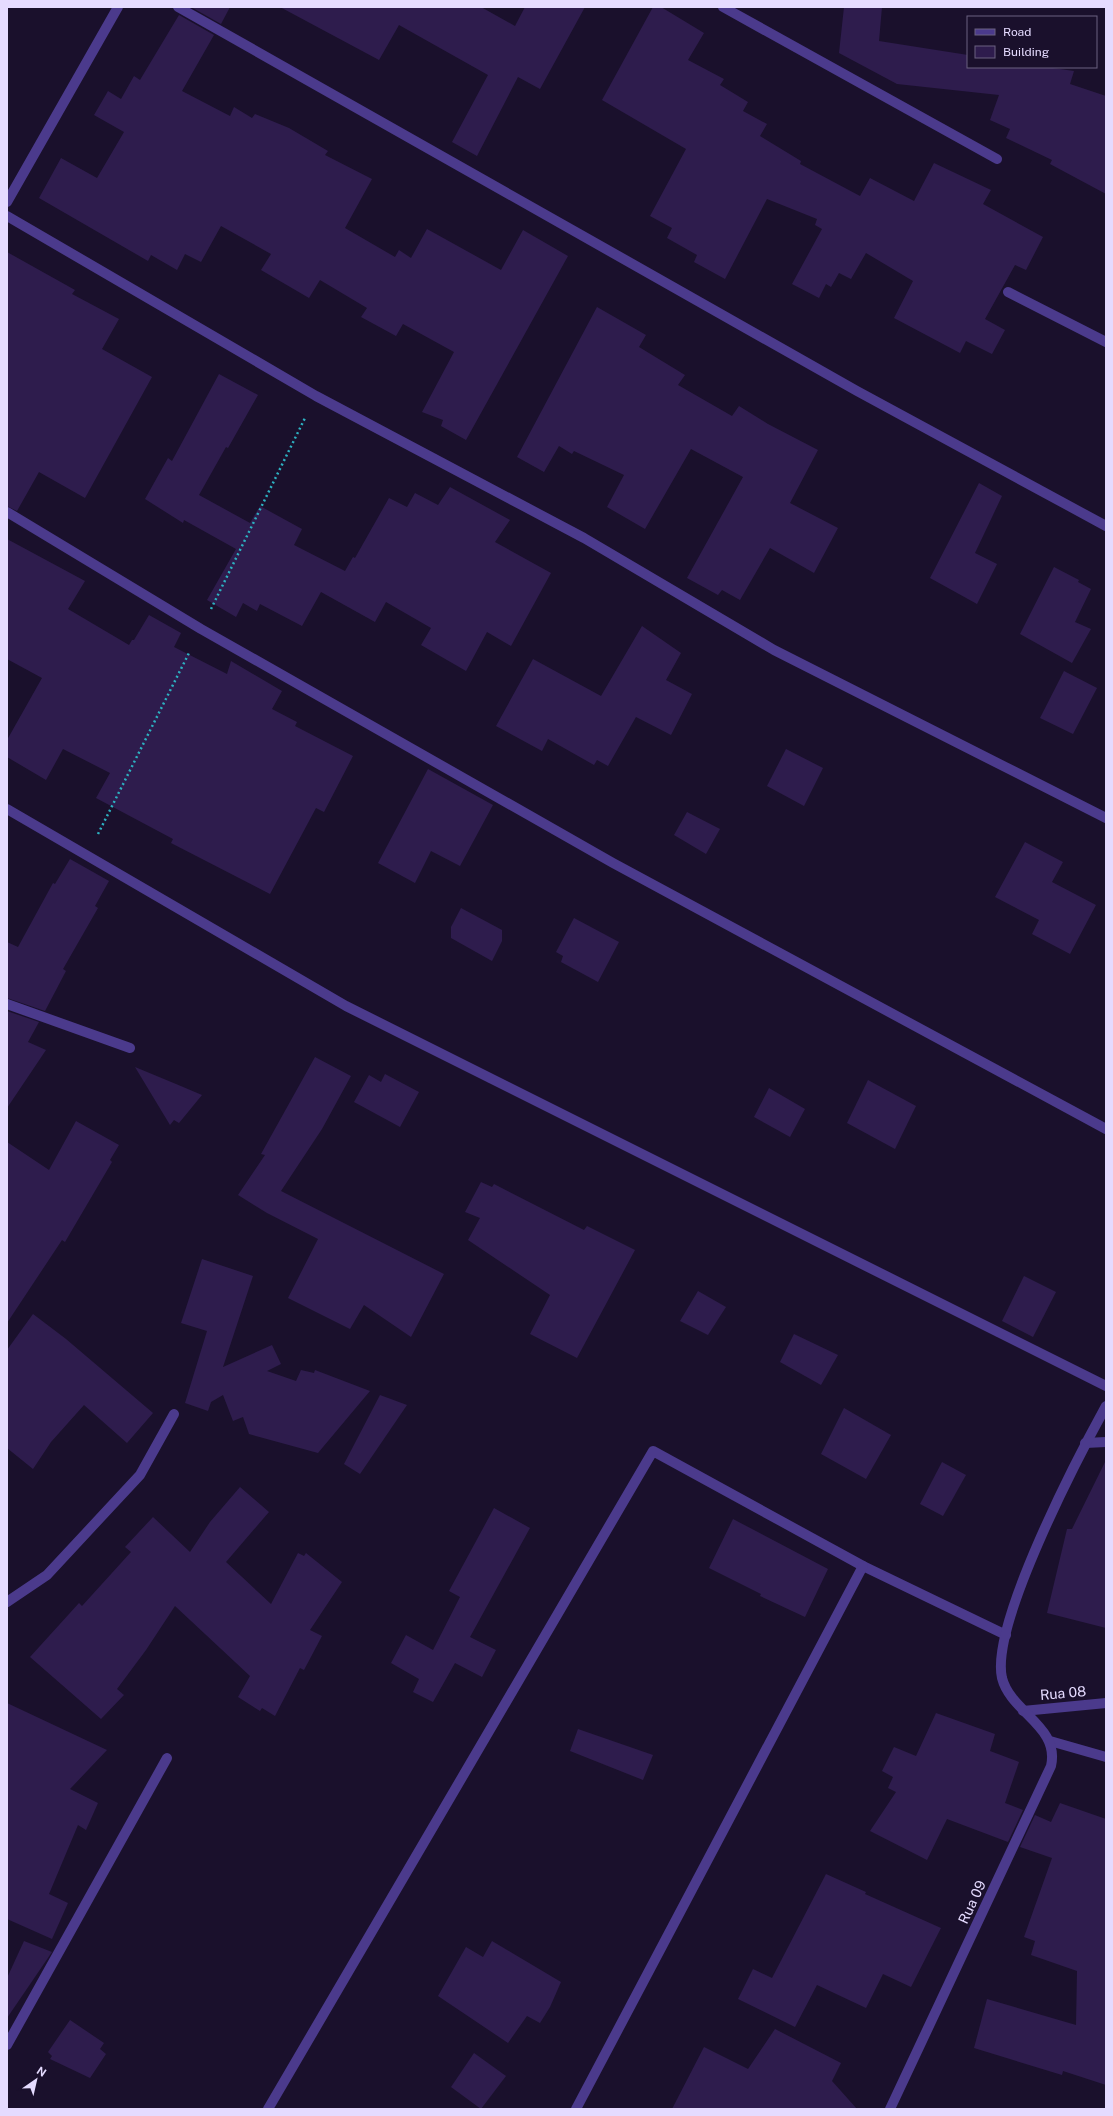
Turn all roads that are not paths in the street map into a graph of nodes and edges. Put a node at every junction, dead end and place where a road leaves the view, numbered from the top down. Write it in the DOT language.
graph roads {
  1 [pos="118,7"];
  2 [pos="178,7"];
  3 [pos="723,7"];
  4 [pos="997,159"];
  5 [pos="7,202"];
  6 [pos="7,216"];
  7 [pos="1008,292"];
  8 [pos="1106,342"];
  9 [pos="7,512"];
  10 [pos="1106,526"];
  11 [pos="7,809"];
  12 [pos="1106,818"];
  13 [pos="7,1004"];
  14 [pos="130,1048"];
  15 [pos="1106,1129"];
  16 [pos="1106,1386"];
  17 [pos="1106,1406"];
  18 [pos="174,1414"];
  19 [pos="1106,1442"];
  20 [pos="1085,1443"];
  21 [pos="863,1566"];
  22 [pos="7,1602"];
  23 [pos="1006,1635"];
  24 [pos="1106,1703"];
  25 [pos="1023,1711"];
  26 [pos="1050,1741"];
  27 [pos="1106,1757"];
  28 [pos="167,1758"];
  29 [pos="7,2045"];
  30 [pos="268,2109"];
  31 [pos="576,2109"];
  32 [pos="890,2109"];
  1 -- 5 [label="street"];
  2 -- 10 [label="street"];
  3 -- 4 [label="street"];
  6 -- 12 [label="street"];
  7 -- 8 [label="street"];
  9 -- 15 [label="street"];
  11 -- 16 [label="street"];
  13 -- 14 [label="street"];
  17 -- 20 [label="street"];
  18 -- 22 [label="street"];
  19 -- 20 [label="street"];
  20 -- 23 [label="street"];
  21 -- 23 [label="street"];
  21 -- 30 [label="street"];
  21 -- 31 [label="street"];
  23 -- 25 [label="street"];
  24 -- 25 [label="street, Rua 08"];
  25 -- 26 [label="street"];
  26 -- 27 [label="street"];
  26 -- 32 [label="street, Rua 09"];
  28 -- 29 [label="street"];
}
